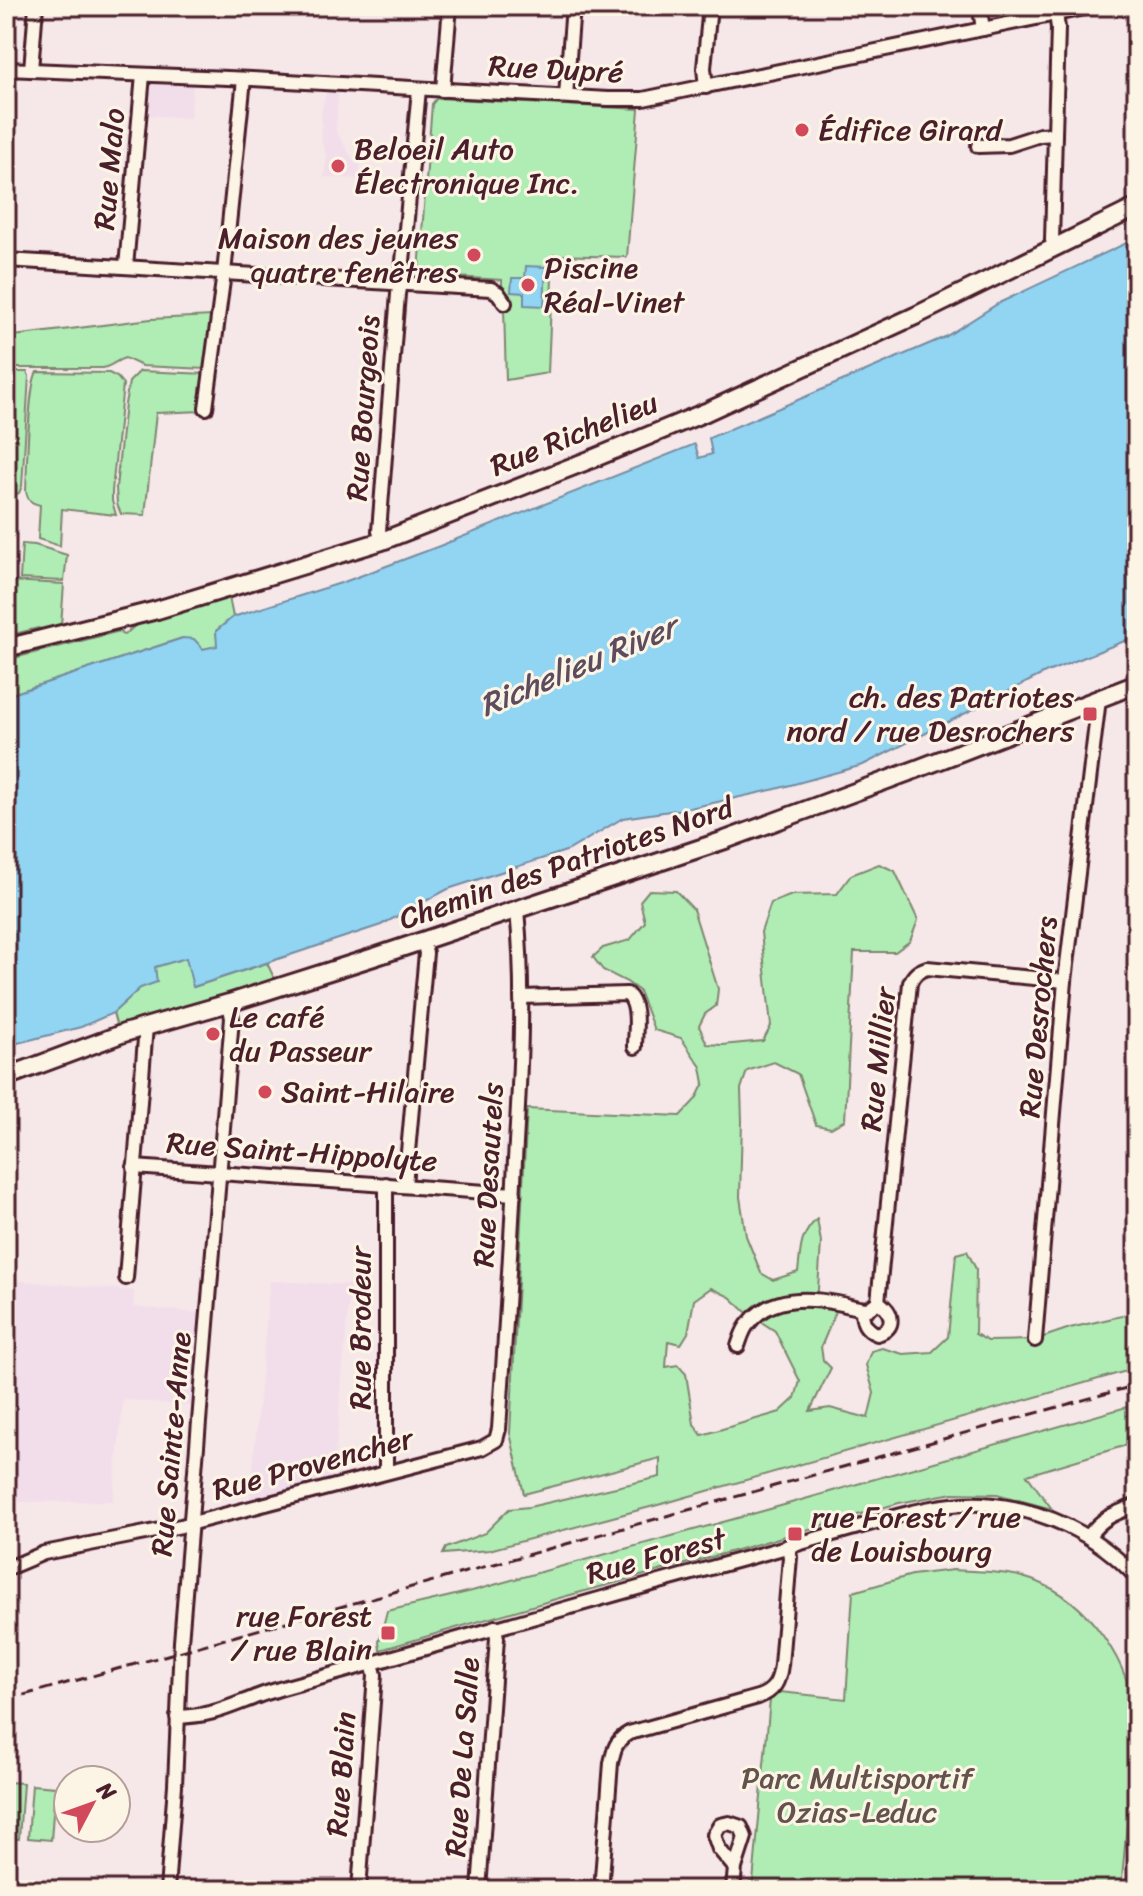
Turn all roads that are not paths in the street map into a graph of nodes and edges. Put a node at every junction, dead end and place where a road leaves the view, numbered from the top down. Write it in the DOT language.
graph roads {
  1 [pos="36,6"];
  2 [pos="450,6"];
  3 [pos="573,6"];
  4 [pos="710,6"];
  5 [pos="982,6"];
  6 [pos="1094,6"];
  7 [pos="1056,14"];
  8 [pos="983,29"];
  9 [pos="6,69"];
  10 [pos="31,70"];
  11 [pos="143,75"];
  12 [pos="244,79"];
  13 [pos="706,87"];
  14 [pos="419,89"];
  15 [pos="443,90"];
  16 [pos="566,96"];
  17 [pos="1055,134"];
  18 [pos="978,146"];
  19 [pos="1137,207"];
  20 [pos="1055,247"];
  21 [pos="6,260"];
  22 [pos="126,267"];
  23 [pos="224,273"];
  24 [pos="399,283"];
  25 [pos="505,303"];
  26 [pos="206,408"];
  27 [pos="382,541"];
  28 [pos="6,648"];
  29 [pos="1137,684"];
  30 [pos="1099,699"];
  31 [pos="517,910"];
  32 [pos="423,941"];
  33 [pos="1065,981"];
  34 [pos="521,997"];
  35 [pos="229,1003"];
  36 [pos="146,1026"];
  37 [pos="635,1047"];
  38 [pos="6,1077"];
  39 [pos="134,1167"];
  40 [pos="219,1173"];
  41 [pos="386,1184"];
  42 [pos="405,1185"];
  43 [pos="514,1194"];
  44 [pos="126,1278"];
  45 [pos="878,1302"];
  46 [pos="862,1309"];
  47 [pos="1035,1340"];
  48 [pos="738,1346"];
  49 [pos="494,1442"];
  50 [pos="386,1472"];
  51 [pos="1137,1505"];
  52 [pos="191,1523"];
  53 [pos="1089,1536"];
  54 [pos="788,1546"];
  55 [pos="6,1569"];
  56 [pos="1137,1578"];
  57 [pos="495,1627"];
  58 [pos="372,1663"];
  59 [pos="177,1717"];
  60 [pos="735,1868"];
  61 [pos="167,1890"];
  62 [pos="359,1890"];
  63 [pos="479,1890"];
  64 [pos="601,1890"];
  65 [pos="733,1890"];
  1 -- 10 [label="street"];
  2 -- 15 [label="street"];
  3 -- 16 [label="street"];
  4 -- 13 [label="street"];
  5 -- 8 [label="street"];
  6 -- 7 [label="street, Rue Dupré"];
  7 -- 8 [label="street, Rue Dupré"];
  7 -- 17 [label="street"];
  8 -- 13 [label="street, Rue Dupré"];
  9 -- 10 [label="street, Rue Dupré"];
  10 -- 11 [label="street, Rue Dupré"];
  11 -- 12 [label="street, Rue Dupré"];
  11 -- 22 [label="street, Rue Malo"];
  12 -- 14 [label="street, Rue Dupré"];
  12 -- 23 [label="street"];
  13 -- 16 [label="street, Rue Dupré"];
  14 -- 15 [label="street, Rue Dupré"];
  14 -- 24 [label="street, Rue Bourgeois"];
  15 -- 16 [label="street, Rue Dupré"];
  17 -- 18 [label="street"];
  17 -- 20 [label="street"];
  19 -- 20 [label="main road, Rue Richelieu"];
  20 -- 27 [label="main road, Rue Richelieu"];
  21 -- 22 [label="street"];
  22 -- 23 [label="street"];
  23 -- 24 [label="street"];
  23 -- 26 [label="street"];
  24 -- 25 [label="street"];
  24 -- 27 [label="street, Rue Bourgeois"];
  27 -- 28 [label="main road, Rue Richelieu"];
  29 -- 30 [label="main road, Chemin des Patriotes Nord"];
  30 -- 31 [label="main road, Chemin des Patriotes Nord"];
  30 -- 33 [label="street, Rue Desrochers"];
  31 -- 32 [label="main road, Chemin des Patriotes Nord"];
  31 -- 34 [label="street, Rue Desautels"];
  32 -- 35 [label="main road, Chemin des Patriotes Nord"];
  32 -- 42 [label="street"];
  33 -- 45 [label="street, Rue Millier"];
  33 -- 47 [label="street, Rue Desrochers"];
  34 -- 37 [label="street"];
  34 -- 43 [label="street, Rue Desautels"];
  35 -- 36 [label="main road, Chemin des Patriotes Nord"];
  35 -- 40 [label="street, Rue Sainte-Anne"];
  36 -- 38 [label="main road, Chemin des Patriotes Nord"];
  36 -- 39 [label="street"];
  39 -- 40 [label="street, Rue Saint-Hippolyte"];
  39 -- 44 [label="street"];
  40 -- 41 [label="street, Rue Saint-Hippolyte"];
  40 -- 52 [label="street, Rue Sainte-Anne"];
  41 -- 42 [label="street, Rue Saint-Hippolyte"];
  41 -- 50 [label="street, Rue Brodeur"];
  42 -- 43 [label="street, Rue Saint-Hippolyte"];
  43 -- 49 [label="street, Rue Desautels"];
  45 -- 46 [label="street"];
  45 -- 46 [label="street, Rue Millier"];
  46 -- 48 [label="street"];
  49 -- 50 [label="street, Rue Provencher"];
  50 -- 52 [label="street, Rue Provencher"];
  51 -- 53 [label="street"];
  52 -- 55 [label="street, Rue Provencher"];
  52 -- 59 [label="street, Rue Sainte-Anne"];
  53 -- 54 [label="street, Rue Forest"];
  53 -- 56 [label="street, Rue Forest"];
  54 -- 57 [label="street, Rue Forest"];
  54 -- 64 [label="street"];
  57 -- 58 [label="street, Rue Forest"];
  57 -- 63 [label="street, Rue De La Salle"];
  58 -- 59 [label="street, Rue Forest"];
  58 -- 62 [label="street, Rue Blain"];
  59 -- 61 [label="street, Rue Sainte-Anne"];
  60 -- 65 [label="street"];
}
